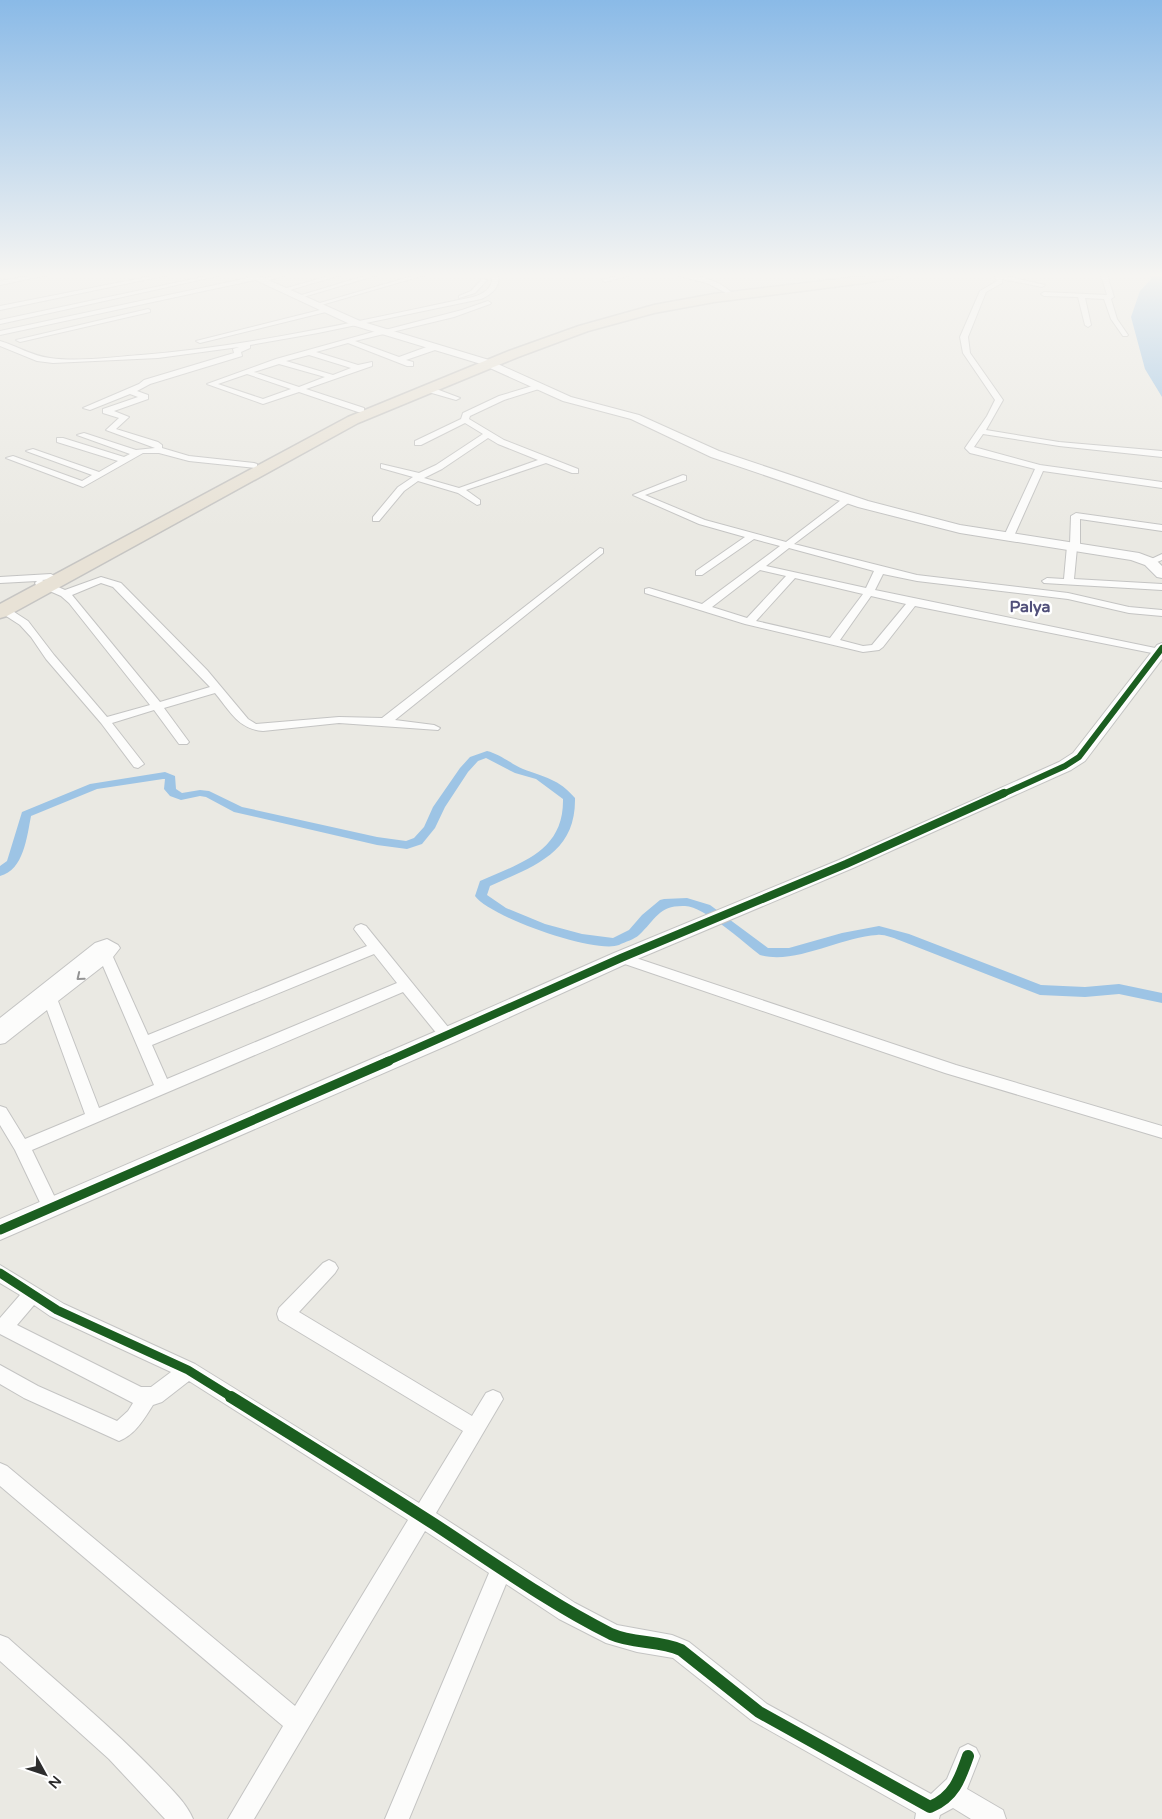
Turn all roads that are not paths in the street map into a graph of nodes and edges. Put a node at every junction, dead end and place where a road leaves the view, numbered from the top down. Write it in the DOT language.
graph roads {
  1 [pos="50,360"];
  2 [pos="81,360"];
  3 [pos="219,360"];
  4 [pos="283,360"];
  5 [pos="333,360"];
  6 [pos="399,360"];
  7 [pos="478,360"];
  8 [pos="497,360"];
  9 [pos="972,360"];
  10 [pos="279,361"];
  11 [pos="488,363"];
  12 [pos="369,364"];
  13 [pos="410,364"];
  14 [pos="359,368"];
  15 [pos="247,372"];
  16 [pos="332,377"];
  17 [pos="539,386"];
  18 [pos="300,389"];
  19 [pos="428,389"];
  20 [pos="130,391"];
  21 [pos="456,398"];
  22 [pos="87,408"];
  23 [pos="361,410"];
  24 [pos="465,420"];
  25 [pos="980,431"];
  26 [pos="82,435"];
  27 [pos="487,435"];
  28 [pos="60,440"];
  29 [pos="418,443"];
  30 [pos="159,450"];
  31 [pos="30,451"];
  32 [pos="137,453"];
  33 [pos="1162,454"];
  34 [pos="10,458"];
  35 [pos="124,460"];
  36 [pos="545,460"];
  37 [pos="254,466"];
  38 [pos="384,466"];
  39 [pos="1040,468"];
  40 [pos="575,470"];
  41 [pos="100,475"];
  42 [pos="419,477"];
  43 [pos="683,478"];
  44 [pos="1160,482"];
  45 [pos="461,491"];
  46 [pos="848,499"];
  47 [pos="477,502"];
  48 [pos="376,519"];
  49 [pos="1162,528"];
  50 [pos="754,535"];
  51 [pos="1009,536"];
  52 [pos="787,545"];
  53 [pos="1074,546"];
  54 [pos="600,551"];
  55 [pos="1156,560"];
  56 [pos="758,567"];
  57 [pos="880,570"];
  58 [pos="699,573"];
  59 [pos="1162,574"];
  60 [pos="793,575"];
  61 [pos="0,580"];
  62 [pos="1047,581"];
  63 [pos="46,582"];
  64 [pos="1069,582"];
  65 [pos="1162,587"];
  66 [pos="649,591"];
  67 [pos="870,592"];
  68 [pos="65,594"];
  69 [pos="913,602"];
  70 [pos="704,608"];
  71 [pos="1,609"];
  72 [pos="1162,613"];
  73 [pos="749,622"];
  74 [pos="833,642"];
  75 [pos="1161,650"];
  76 [pos="217,689"];
  77 [pos="157,706"];
  78 [pos="105,721"];
  79 [pos="385,722"];
  80 [pos="434,728"];
  81 [pos="183,742"];
  82 [pos="138,764"];
  83 [pos="361,929"];
  84 [pos="376,948"];
  85 [pos="106,956"];
  86 [pos="621,958"];
  87 [pos="406,985"];
  88 [pos="51,1001"];
  89 [pos="0,1026"];
  90 [pos="446,1036"];
  91 [pos="0,1039"];
  92 [pos="143,1042"];
  93 [pos="163,1088"];
  94 [pos="0,1112"];
  95 [pos="94,1116"];
  96 [pos="1162,1132"];
  97 [pos="22,1147"];
  98 [pos="51,1208"];
  99 [pos="0,1230"];
  100 [pos="330,1268"];
  101 [pos="0,1273"];
  102 [pos="32,1294"];
  103 [pos="188,1370"];
  104 [pos="0,1374"];
  105 [pos="147,1398"];
  106 [pos="493,1399"];
  107 [pos="475,1428"];
  108 [pos="0,1473"];
  109 [pos="421,1516"];
  110 [pos="502,1568"];
  111 [pos="0,1646"];
  112 [pos="297,1723"];
  113 [pos="968,1756"];
  114 [pos="953,1794"];
  115 [pos="929,1813"];
  116 [pos="181,1819"];
  117 [pos="240,1819"];
  118 [pos="397,1819"];
  119 [pos="994,1819"];
  1 -- 2 [label="street"];
  3 -- 20 [label="street"];
  4 -- 10 [label="street"];
  5 -- 14 [label="street"];
  6 -- 13 [label="street"];
  7 -- 11 [label="street"];
  8 -- 11 [label="highway"];
  9 -- 25 [label="street"];
  10 -- 15 [label="street"];
  10 -- 16 [label="street"];
  11 -- 17 [label="street"];
  11 -- 19 [label="highway"];
  11 -- 23 [label="highway"];
  12 -- 14 [label="street"];
  14 -- 16 [label="street"];
  15 -- 18 [label="street"];
  15 -- 18 [label="street"];
  16 -- 18 [label="street"];
  17 -- 24 [label="street"];
  17 -- 46 [label="street"];
  18 -- 23 [label="street"];
  19 -- 21 [label="street"];
  19 -- 63 [label="highway"];
  20 -- 22 [label="street"];
  20 -- 30 [label="street"];
  23 -- 37 [label="highway"];
  24 -- 27 [label="street"];
  24 -- 29 [label="street"];
  25 -- 33 [label="street"];
  25 -- 39 [label="street"];
  26 -- 32 [label="street"];
  27 -- 36 [label="street"];
  27 -- 42 [label="street"];
  28 -- 35 [label="street"];
  30 -- 32 [label="street"];
  30 -- 37 [label="street"];
  31 -- 41 [label="street"];
  32 -- 35 [label="street"];
  34 -- 41 [label="street"];
  35 -- 41 [label="street"];
  36 -- 40 [label="street"];
  36 -- 45 [label="street"];
  37 -- 63 [label="highway"];
  38 -- 42 [label="street"];
  39 -- 44 [label="street"];
  39 -- 51 [label="street"];
  42 -- 45 [label="street"];
  42 -- 48 [label="street"];
  43 -- 50 [label="street"];
  45 -- 47 [label="street"];
  46 -- 51 [label="street"];
  46 -- 52 [label="street"];
  49 -- 53 [label="street"];
  50 -- 52 [label="street"];
  50 -- 58 [label="street"];
  51 -- 53 [label="street"];
  52 -- 56 [label="street"];
  52 -- 57 [label="street"];
  53 -- 55 [label="street"];
  53 -- 64 [label="street"];
  54 -- 79 [label="street"];
  55 -- 59 [label="street"];
  56 -- 60 [label="street"];
  56 -- 70 [label="street"];
  57 -- 67 [label="street"];
  57 -- 72 [label="street"];
  60 -- 67 [label="street"];
  60 -- 73 [label="street"];
  61 -- 63 [label="street"];
  62 -- 64 [label="street"];
  63 -- 68 [label="street"];
  63 -- 71 [label="highway"];
  64 -- 65 [label="street"];
  66 -- 70 [label="street"];
  67 -- 69 [label="street"];
  67 -- 74 [label="street"];
  68 -- 76 [label="street"];
  68 -- 77 [label="street"];
  69 -- 74 [label="street"];
  69 -- 75 [label="street"];
  70 -- 73 [label="street"];
  71 -- 78 [label="street"];
  73 -- 74 [label="street"];
  75 -- 86 [label="street"];
  76 -- 77 [label="street"];
  76 -- 79 [label="street"];
  77 -- 78 [label="street"];
  77 -- 81 [label="street"];
  78 -- 82 [label="street"];
  79 -- 80 [label="street"];
  83 -- 84 [label="street"];
  84 -- 87 [label="street"];
  84 -- 92 [label="street"];
  85 -- 88 [label="street, one-way"];
  85 -- 89 [label="street"];
  85 -- 92 [label="street"];
  86 -- 90 [label="street"];
  86 -- 96 [label="street"];
  87 -- 90 [label="street"];
  87 -- 93 [label="street"];
  88 -- 91 [label="street"];
  88 -- 95 [label="street"];
  90 -- 98 [label="street"];
  92 -- 93 [label="street"];
  93 -- 95 [label="street"];
  94 -- 97 [label="street"];
  95 -- 97 [label="street"];
  97 -- 98 [label="street"];
  98 -- 99 [label="street"];
  100 -- 107 [label="street"];
  101 -- 102 [label="street"];
  102 -- 103 [label="street"];
  102 -- 105 [label="street"];
  103 -- 105 [label="street"];
  103 -- 109 [label="street"];
  104 -- 105 [label="street"];
  106 -- 107 [label="street"];
  107 -- 109 [label="street"];
  108 -- 112 [label="street"];
  109 -- 110 [label="street"];
  109 -- 112 [label="street"];
  110 -- 115 [label="street"];
  110 -- 118 [label="street"];
  111 -- 116 [label="street"];
  112 -- 117 [label="street"];
  113 -- 114 [label="street"];
  114 -- 115 [label="street"];
  114 -- 119 [label="street"];
}
